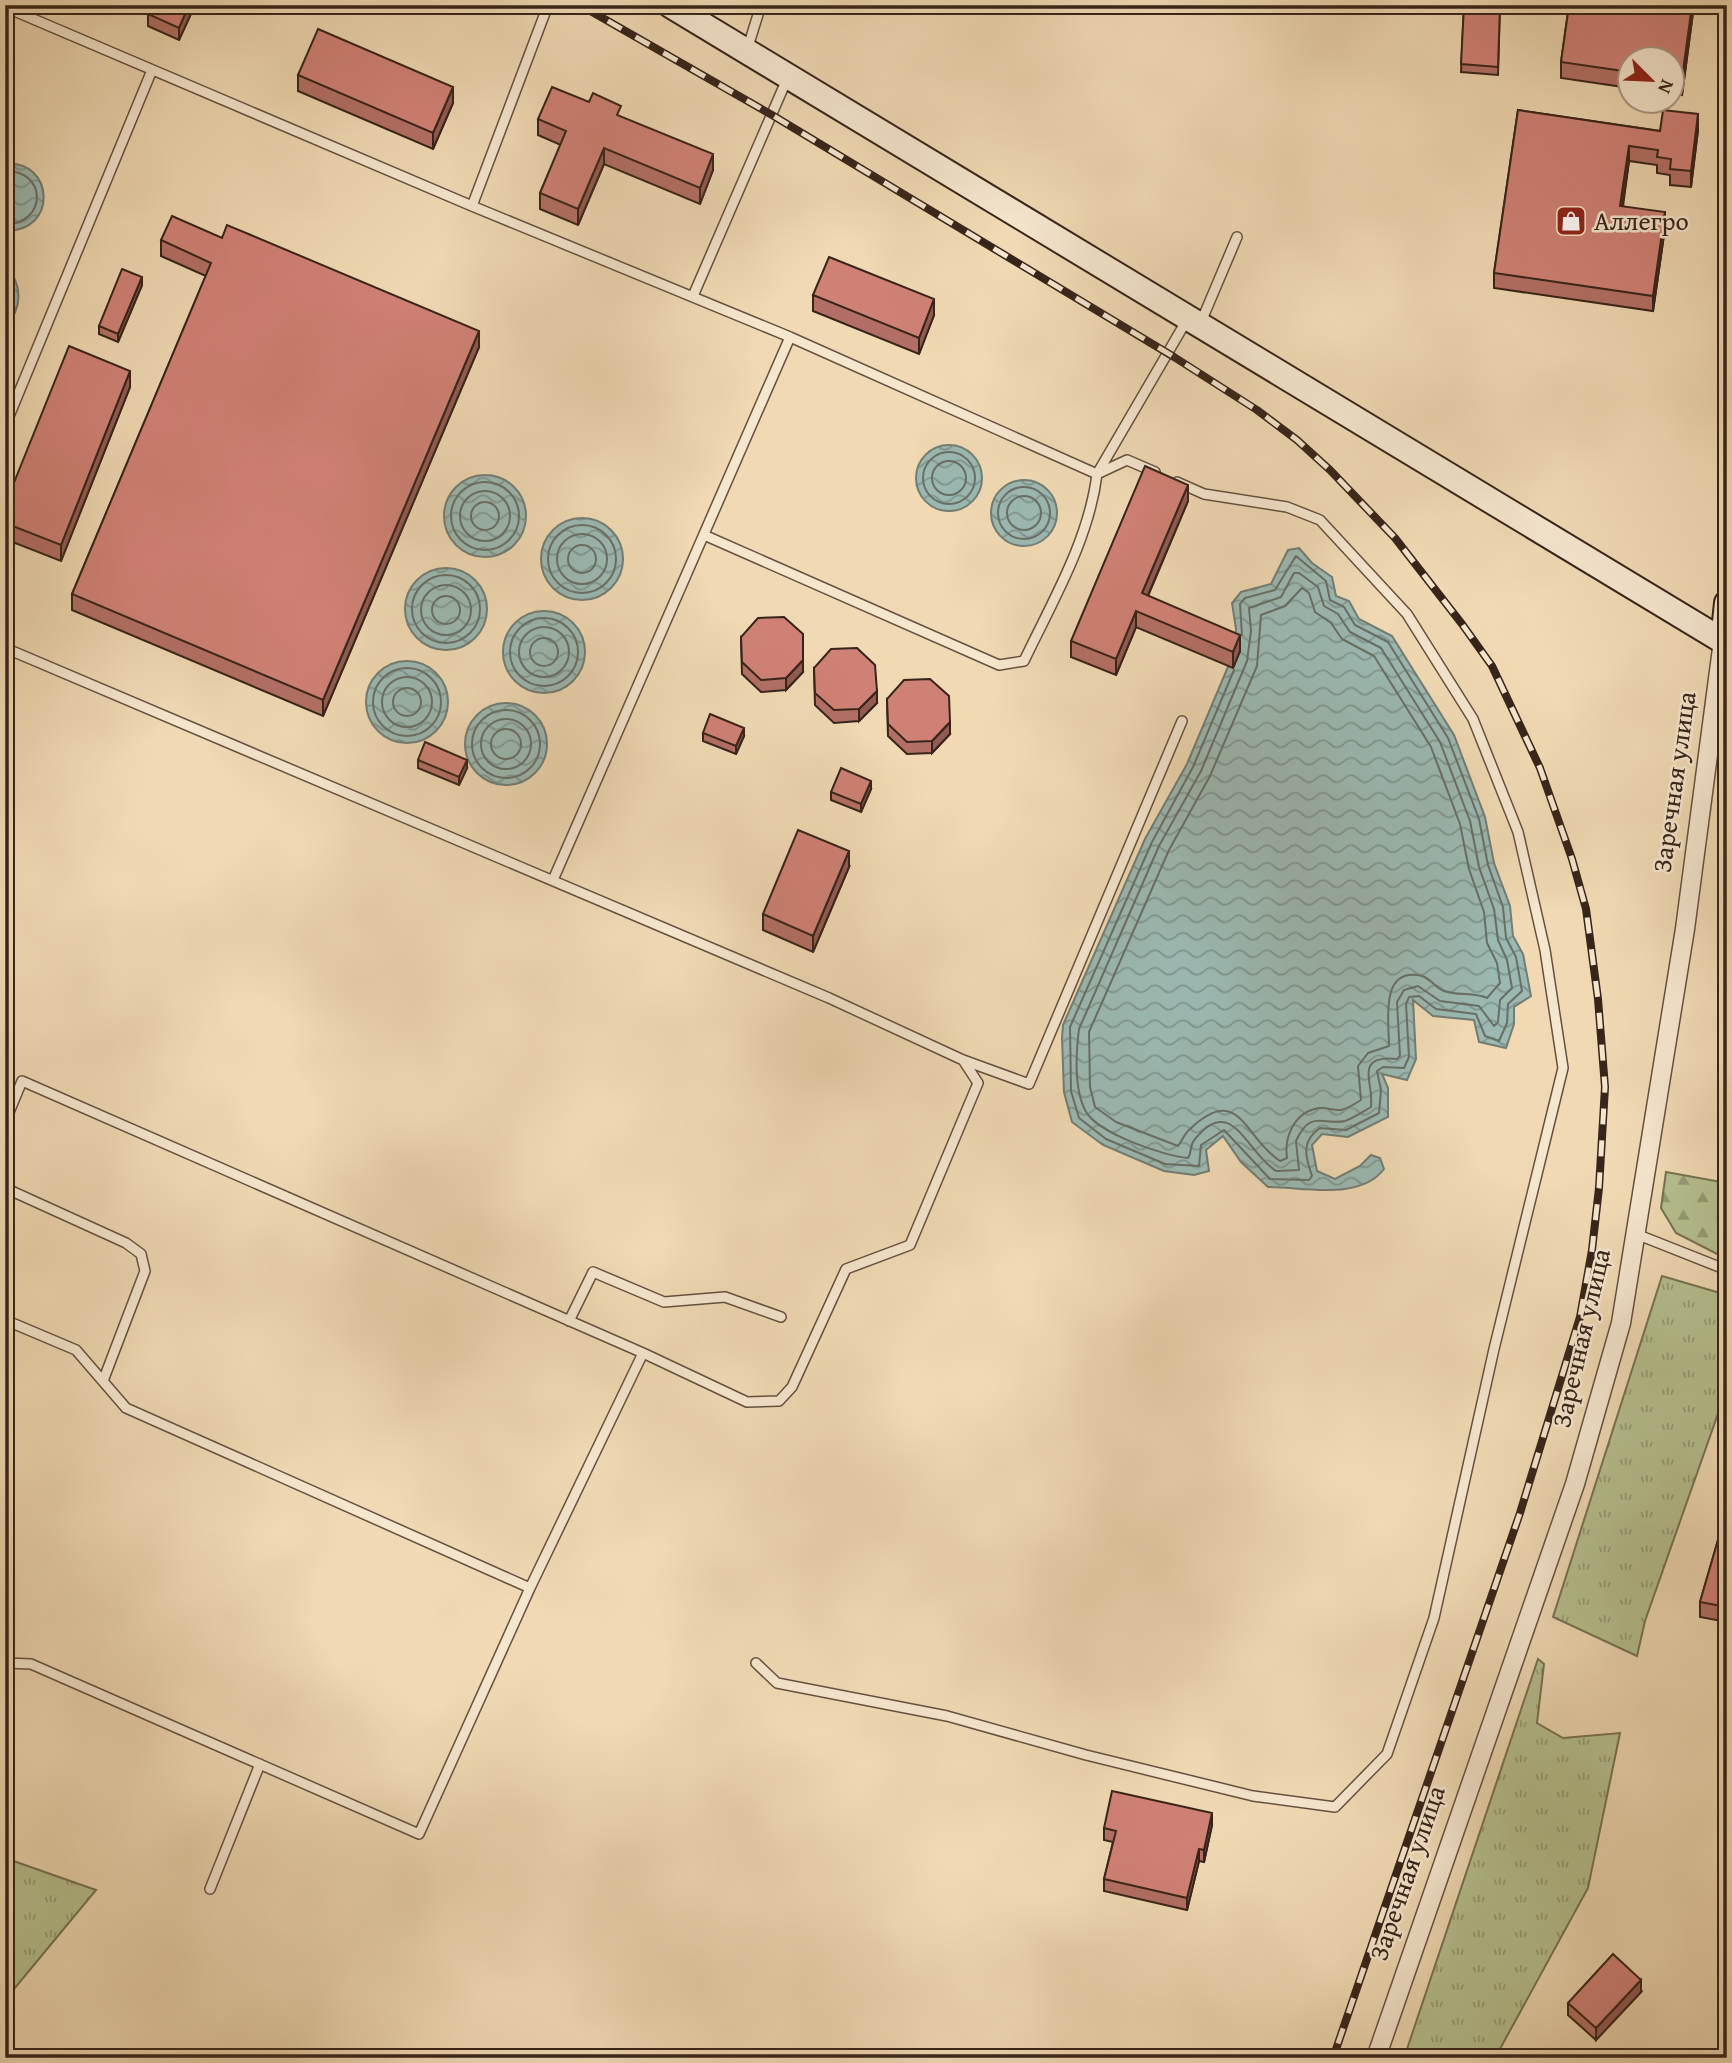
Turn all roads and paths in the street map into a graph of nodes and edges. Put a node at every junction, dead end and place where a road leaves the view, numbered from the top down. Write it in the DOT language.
graph roads {
  1 [pos="548,5"];
  2 [pos="670,5"];
  3 [pos="761,5"];
  4 [pos="5,7"];
  5 [pos="747,51"];
  6 [pos="152,70"];
  7 [pos="789,76"];
  8 [pos="472,206"];
  9 [pos="1237,237"];
  10 [pos="693,296"];
  11 [pos="1195,320"];
  12 [pos="790,337"];
  13 [pos="5,426"];
  14 [pos="1097,474"];
  15 [pos="1160,475"];
  16 [pos="1171,480"];
  17 [pos="704,535"];
  18 [pos="1727,603"];
  19 [pos="1723,641"];
  20 [pos="5,648"];
  21 [pos="1182,721"];
  22 [pos="553,880"];
  23 [pos="963,1060"];
  24 [pos="5,1122"];
  25 [pos="5,1188"];
  26 [pos="1636,1234"];
  27 [pos="1727,1270"];
  28 [pos="781,1317"];
  29 [pos="5,1320"];
  30 [pos="569,1321"];
  31 [pos="643,1353"];
  32 [pos="103,1381"];
  33 [pos="530,1588"];
  34 [pos="5,1663"];
  35 [pos="756,1663"];
  36 [pos="260,1764"];
  37 [pos="210,1889"];
  38 [pos="1376,2058"];
  1 -- 8 [label="lane"];
  2 -- 5 [label="street"];
  3 -- 5 [label="lane"];
  4 -- 6 [label="lane"];
  5 -- 7 [label="street"];
  6 -- 8 [label="lane"];
  6 -- 13 [label="lane"];
  7 -- 10 [label="lane"];
  7 -- 11 [label="street"];
  8 -- 10 [label="lane"];
  9 -- 11 [label="lane"];
  10 -- 12 [label="lane"];
  11 -- 14 [label="lane"];
  11 -- 19 [label="street"];
  12 -- 14 [label="lane"];
  12 -- 17 [label="lane"];
  14 -- 15 [label="lane"];
  14 -- 17 [label="lane"];
  16 -- 35 [label="lane"];
  17 -- 22 [label="lane"];
  18 -- 19 [label="street, Заречная улица"];
  19 -- 26 [label="street, Заречная улица"];
  20 -- 22 [label="lane"];
  21 -- 23 [label="lane"];
  22 -- 23 [label="lane"];
  23 -- 31 [label="lane"];
  24 -- 30 [label="lane"];
  25 -- 32 [label="lane"];
  26 -- 27 [label="lane"];
  26 -- 38 [label="street, Заречная улица"];
  28 -- 30 [label="lane"];
  29 -- 32 [label="lane"];
  30 -- 31 [label="lane"];
  31 -- 33 [label="lane"];
  32 -- 33 [label="lane"];
  33 -- 36 [label="lane"];
  34 -- 36 [label="lane"];
  36 -- 37 [label="lane"];
}
